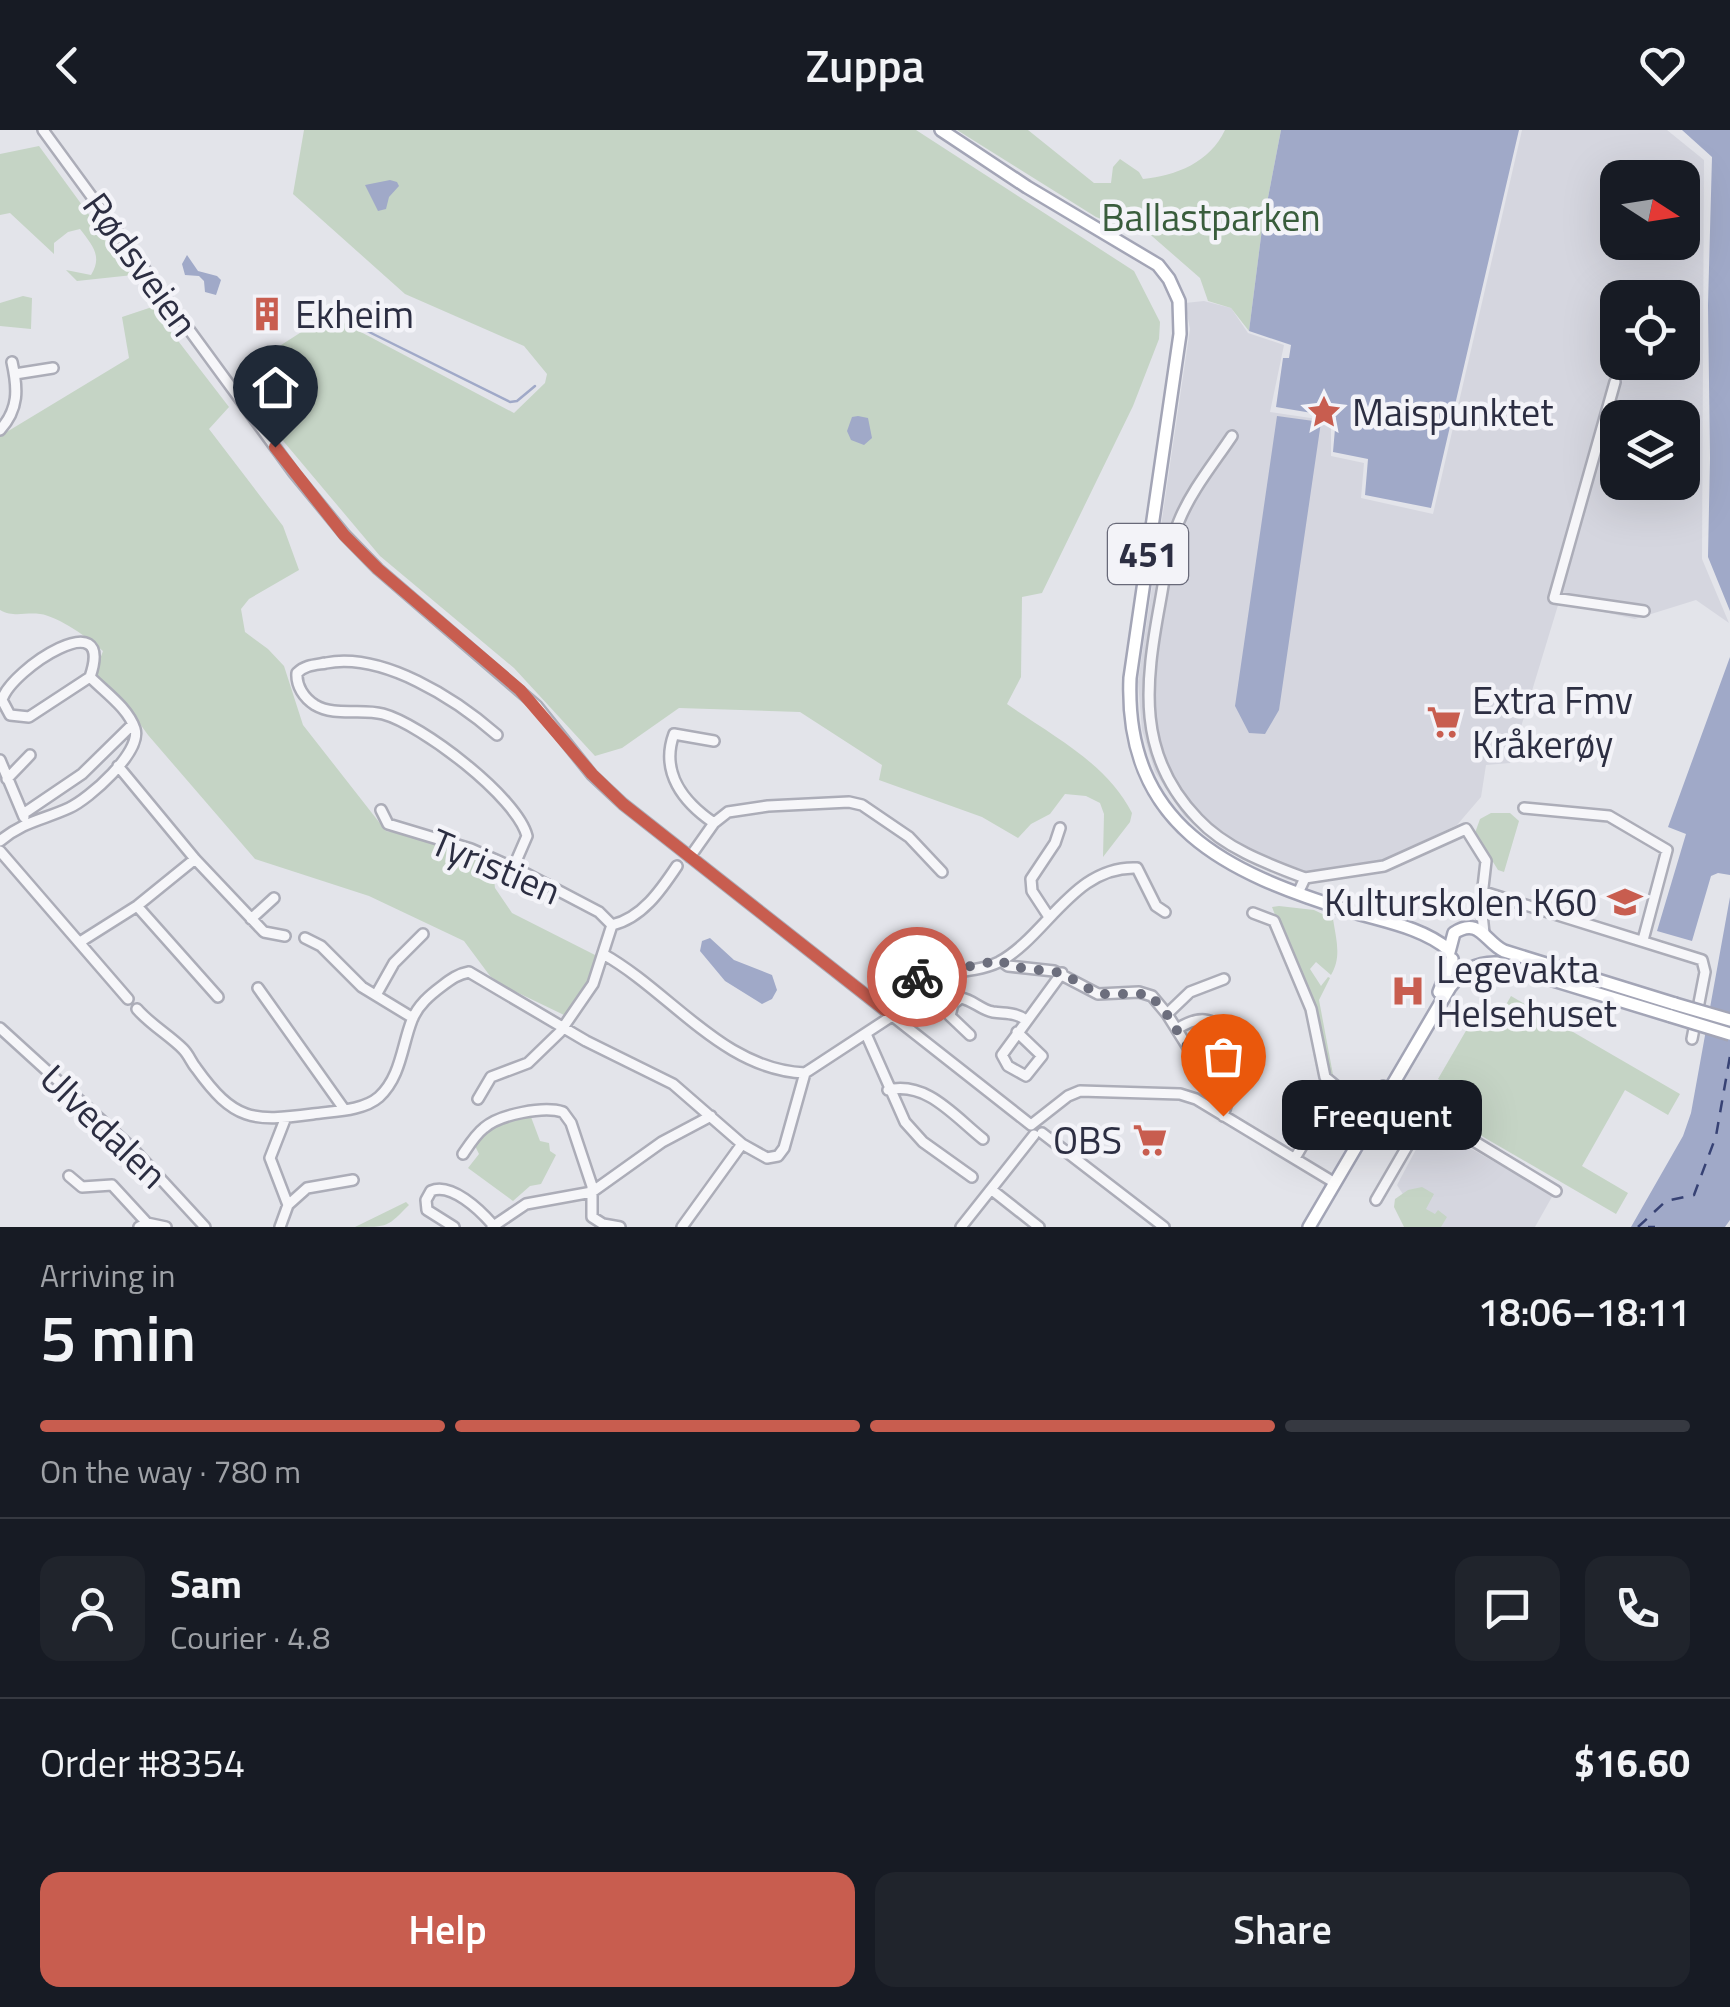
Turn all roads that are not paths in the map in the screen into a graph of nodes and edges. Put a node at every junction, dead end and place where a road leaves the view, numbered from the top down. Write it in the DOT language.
graph roads {
  1 [pos="43,130"];
  2 [pos="941,130"];
  3 [pos="0,366"];
  4 [pos="14,368"];
  5 [pos="53,368"];
  6 [pos="1615,382"];
  7 [pos="0,430"];
  8 [pos="1232,436"];
  9 [pos="1644,610"];
  10 [pos="90,677"];
  11 [pos="133,724"];
  12 [pos="498,735"];
  13 [pos="714,741"];
  14 [pos="30,755"];
  15 [pos="0,760"];
  16 [pos="118,766"];
  17 [pos="7,779"];
  18 [pos="1524,808"];
  19 [pos="381,810"];
  20 [pos="24,818"];
  21 [pos="714,823"];
  22 [pos="1060,828"];
  23 [pos="0,841"];
  24 [pos="0,852"];
  25 [pos="690,856"];
  26 [pos="195,859"];
  27 [pos="677,866"];
  28 [pos="520,870"];
  29 [pos="942,872"];
  30 [pos="1305,878"];
  31 [pos="1484,892"];
  32 [pos="1298,893"];
  33 [pos="274,898"];
  34 [pos="1481,905"];
  35 [pos="137,906"];
  36 [pos="1165,912"];
  37 [pos="1254,914"];
  38 [pos="1050,917"];
  39 [pos="252,919"];
  40 [pos="612,925"];
  41 [pos="1468,927"];
  42 [pos="1422,933"];
  43 [pos="422,934"];
  44 [pos="1454,934"];
  45 [pos="285,936"];
  46 [pos="304,938"];
  47 [pos="1487,938"];
  48 [pos="1643,940"];
  49 [pos="80,942"];
  50 [pos="603,954"];
  51 [pos="1450,954"];
  52 [pos="1001,960"];
  53 [pos="1484,963"];
  54 [pos="1468,968"];
  55 [pos="1062,973"];
  56 [pos="1224,979"];
  57 [pos="258,988"];
  58 [pos="218,996"];
  59 [pos="376,996"];
  60 [pos="128,999"];
  61 [pos="137,1009"];
  62 [pos="1673,1009"];
  63 [pos="889,1013"];
  64 [pos="1167,1014"];
  65 [pos="412,1018"];
  66 [pos="1026,1020"];
  67 [pos="1730,1020"];
  68 [pos="563,1027"];
  69 [pos="0,1028"];
  70 [pos="1178,1029"];
  71 [pos="1018,1032"];
  72 [pos="866,1034"];
  73 [pos="1730,1034"];
  74 [pos="970,1036"];
  75 [pos="1692,1039"];
  76 [pos="1246,1040"];
  77 [pos="805,1073"];
  78 [pos="1386,1088"];
  79 [pos="888,1090"];
  80 [pos="478,1099"];
  81 [pos="344,1109"];
  82 [pos="1426,1114"];
  83 [pos="712,1116"];
  84 [pos="1223,1116"];
  85 [pos="286,1118"];
  86 [pos="1038,1129"];
  87 [pos="983,1139"];
  88 [pos="742,1144"];
  89 [pos="463,1154"];
  90 [pos="1295,1158"];
  91 [pos="69,1176"];
  92 [pos="972,1177"];
  93 [pos="353,1180"];
  94 [pos="1331,1181"];
  95 [pos="992,1190"];
  96 [pos="1556,1191"];
  97 [pos="592,1192"];
  98 [pos="1376,1200"];
  99 [pos="288,1205"];
  100 [pos="143,1225"];
  101 [pos="200,1225"];
  102 [pos="492,1226"];
  103 [pos="166,1227"];
  104 [pos="280,1227"];
  105 [pos="454,1227"];
  106 [pos="620,1227"];
  107 [pos="682,1227"];
  108 [pos="961,1227"];
  109 [pos="1039,1227"];
  110 [pos="1164,1227"];
  111 [pos="1300,1227"];
  112 [pos="1308,1227"];
  1 -- 25 [label="street, Rødsveien"];
  2 -- 32 [label="main road, 451"];
  3 -- 4 [label="street"];
  4 -- 5 [label="street"];
  4 -- 7 [label="street"];
  6 -- 9 [label="street"];
  8 -- 30 [label="street"];
  10 -- 10 [label="street"];
  10 -- 11 [label="street"];
  11 -- 16 [label="street"];
  11 -- 20 [label="street"];
  12 -- 28 [label="street"];
  13 -- 21 [label="street"];
  14 -- 17 [label="street"];
  15 -- 17 [label="street"];
  16 -- 20 [label="street"];
  16 -- 26 [label="street"];
  17 -- 20 [label="street"];
  18 -- 48 [label="street"];
  19 -- 28 [label="street, Tyristien"];
  20 -- 23 [label="street"];
  21 -- 25 [label="street"];
  21 -- 29 [label="street"];
  22 -- 38 [label="street"];
  24 -- 49 [label="street"];
  25 -- 63 [label="street, Rødsveien"];
  26 -- 35 [label="street"];
  26 -- 39 [label="street"];
  27 -- 40 [label="street"];
  28 -- 40 [label="street, Tyristien"];
  30 -- 31 [label="street"];
  30 -- 32 [label="street"];
  31 -- 34 [label="street"];
  31 -- 48 [label="street"];
  32 -- 42 [label="main road, 451"];
  33 -- 39 [label="street"];
  34 -- 41 [label="street"];
  34 -- 47 [label="street"];
  35 -- 49 [label="street"];
  35 -- 58 [label="street"];
  36 -- 38 [label="street"];
  37 -- 90 [label="street"];
  38 -- 52 [label="street"];
  39 -- 45 [label="street"];
  40 -- 50 [label="street"];
  41 -- 44 [label="main road"];
  41 -- 47 [label="main road"];
  42 -- 44 [label="main road, 451"];
  42 -- 51 [label="main road, 451"];
  43 -- 59 [label="street"];
  44 -- 51 [label="main road"];
  46 -- 59 [label="street"];
  47 -- 53 [label="main road"];
  47 -- 62 [label="main road"];
  48 -- 75 [label="street"];
  49 -- 60 [label="street"];
  50 -- 68 [label="street"];
  50 -- 77 [label="street"];
  51 -- 54 [label="main road"];
  51 -- 78 [label="main road"];
  52 -- 55 [label="street"];
  52 -- 63 [label="street"];
  53 -- 54 [label="main road"];
  53 -- 62 [label="main road"];
  54 -- 78 [label="main road"];
  55 -- 64 [label="street"];
  55 -- 66 [label="street"];
  56 -- 64 [label="street"];
  57 -- 81 [label="street"];
  59 -- 65 [label="street"];
  61 -- 85 [label="street"];
  62 -- 67 [label="main road, bridge"];
  62 -- 73 [label="main road, bridge"];
  63 -- 72 [label="street"];
  63 -- 86 [label="street, Rødsveien"];
  64 -- 70 [label="street"];
  65 -- 68 [label="street"];
  65 -- 81 [label="street"];
  66 -- 71 [label="street"];
  66 -- 74 [label="street"];
  68 -- 80 [label="street"];
  68 -- 83 [label="street"];
  69 -- 101 [label="street, Ulvedalen"];
  70 -- 76 [label="street"];
  70 -- 84 [label="street"];
  71 -- 71 [label="street"];
  72 -- 77 [label="street"];
  72 -- 79 [label="street"];
  77 -- 88 [label="street"];
  78 -- 82 [label="street"];
  78 -- 94 [label="main road"];
  79 -- 87 [label="street"];
  79 -- 92 [label="street"];
  81 -- 85 [label="street"];
  82 -- 96 [label="street"];
  82 -- 98 [label="street"];
  83 -- 88 [label="street"];
  83 -- 97 [label="street"];
  84 -- 86 [label="street"];
  84 -- 90 [label="street"];
  85 -- 99 [label="street"];
  86 -- 95 [label="street"];
  86 -- 110 [label="street, Rødsveien"];
  88 -- 107 [label="street"];
  89 -- 97 [label="street"];
  90 -- 94 [label="street"];
  91 -- 100 [label="street"];
  93 -- 99 [label="street"];
  94 -- 111 [label="main road"];
  94 -- 112 [label="main road"];
  95 -- 108 [label="street"];
  95 -- 109 [label="street"];
  97 -- 102 [label="street"];
  97 -- 106 [label="street"];
  99 -- 104 [label="street"];
  100 -- 103 [label="street"];
  102 -- 105 [label="street"];
}
